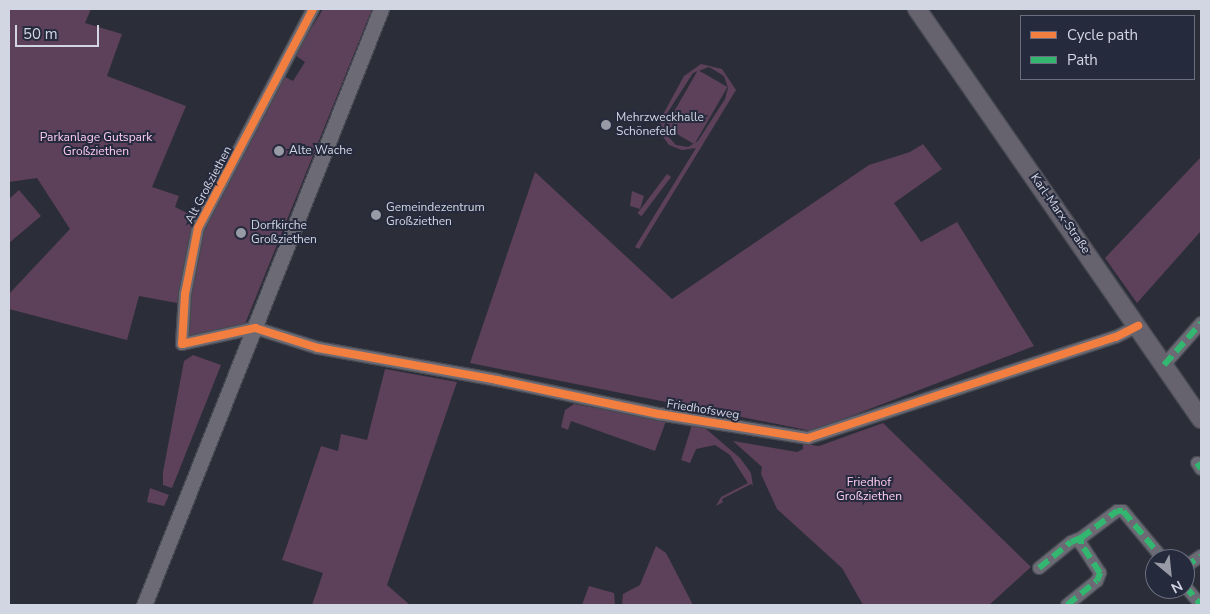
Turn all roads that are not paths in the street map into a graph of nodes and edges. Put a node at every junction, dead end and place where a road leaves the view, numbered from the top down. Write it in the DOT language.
graph roads {
  1 [pos="313,9"];
  2 [pos="381,9"];
  3 [pos="917,9"];
  4 [pos="1138,326"];
  5 [pos="255,328"];
  6 [pos="1200,328"];
  7 [pos="1164,365"];
  8 [pos="1201,419"];
  9 [pos="1081,538"];
  10 [pos="1154,549"];
  11 [pos="1040,568"];
  12 [pos="144,605"];
  13 [pos="1067,605"];
  1 -- 5 [label="street, Alt Großziethen"];
  2 -- 5 [label="street"];
  3 -- 4 [label="main road, Karl-Marx-Straße"];
  4 -- 5 [label="street, Friedhofsweg"];
  4 -- 7 [label="main road, Karl-Marx-Straße"];
  5 -- 12 [label="street"];
  6 -- 7 [label="street"];
  7 -- 8 [label="main road, Karl-Marx-Straße"];
  9 -- 10 [label="street"];
  9 -- 11 [label="street"];
  9 -- 13 [label="street"];
}
